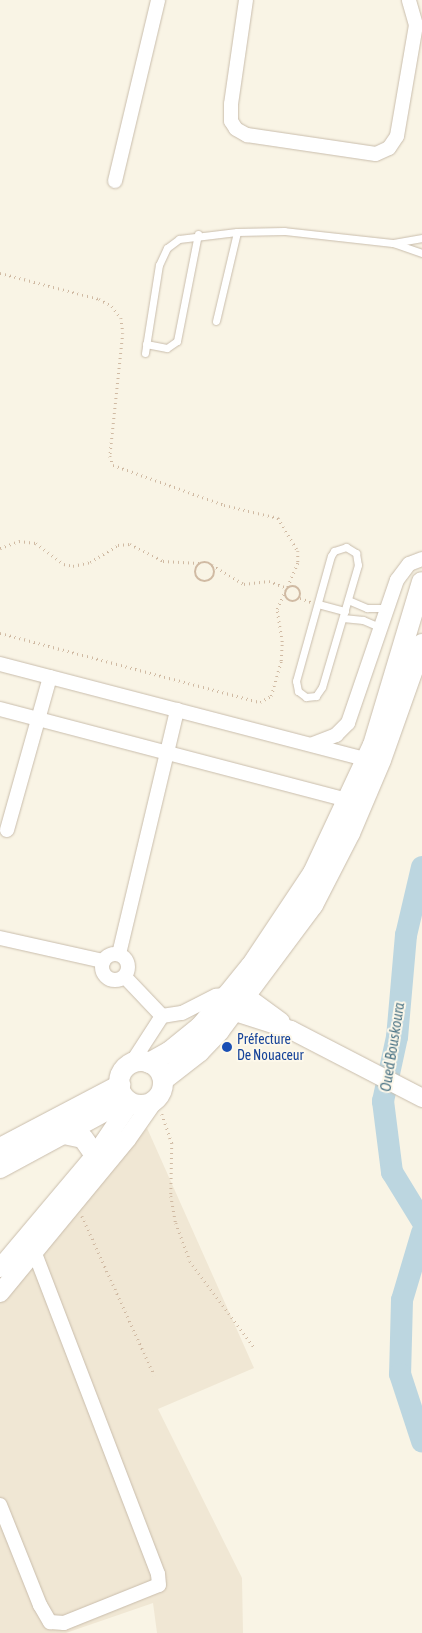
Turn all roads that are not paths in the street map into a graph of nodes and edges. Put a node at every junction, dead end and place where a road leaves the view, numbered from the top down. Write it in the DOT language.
graph roads {
  1 [pos="158,0"];
  2 [pos="246,0"];
  3 [pos="409,0"];
  4 [pos="419,21"];
  5 [pos="115,181"];
  6 [pos="236,232"];
  7 [pos="198,234"];
  8 [pos="422,238"];
  9 [pos="393,243"];
  10 [pos="422,253"];
  11 [pos="216,320"];
  12 [pos="146,344"];
  13 [pos="145,353"];
  14 [pos="422,560"];
  15 [pos="422,582"];
  16 [pos="348,600"];
  17 [pos="318,604"];
  18 [pos="388,608"];
  19 [pos="344,615"];
  20 [pos="382,628"];
  21 [pos="422,644"];
  22 [pos="0,664"];
  23 [pos="50,676"];
  24 [pos="0,709"];
  25 [pos="177,710"];
  26 [pos="37,719"];
  27 [pos="313,744"];
  28 [pos="166,753"];
  29 [pos="366,759"];
  30 [pos="348,800"];
  31 [pos="7,830"];
  32 [pos="0,938"];
  33 [pos="119,954"];
  34 [pos="103,961"];
  35 [pos="124,977"];
  36 [pos="237,1001"];
  37 [pos="162,1016"];
  38 [pos="140,1064"];
  39 [pos="163,1080"];
  40 [pos="126,1096"];
  41 [pos="422,1098"];
  42 [pos="154,1100"];
  43 [pos="64,1134"];
  44 [pos="0,1148"];
  45 [pos="95,1155"];
  46 [pos="0,1168"];
  47 [pos="34,1251"];
  48 [pos="0,1268"];
  49 [pos="0,1293"];
  50 [pos="0,1505"];
  1 -- 5 [label="street"];
  2 -- 4 [label="street"];
  3 -- 4 [label="street"];
  6 -- 7 [label="lane"];
  6 -- 9 [label="lane"];
  6 -- 11 [label="lane"];
  7 -- 12 [label="lane"];
  7 -- 12 [label="lane"];
  8 -- 9 [label="lane"];
  9 -- 10 [label="lane"];
  12 -- 13 [label="lane"];
  14 -- 18 [label="street"];
  15 -- 29 [label="main road"];
  16 -- 17 [label="lane"];
  16 -- 18 [label="lane"];
  16 -- 19 [label="lane"];
  17 -- 19 [label="lane"];
  17 -- 19 [label="lane"];
  18 -- 20 [label="street"];
  19 -- 20 [label="lane"];
  20 -- 27 [label="street"];
  21 -- 36 [label="main road"];
  22 -- 23 [label="street"];
  23 -- 25 [label="street"];
  23 -- 26 [label="street"];
  24 -- 26 [label="street"];
  25 -- 27 [label="street"];
  25 -- 28 [label="street"];
  26 -- 28 [label="street"];
  26 -- 31 [label="street"];
  27 -- 29 [label="street"];
  28 -- 30 [label="street"];
  28 -- 33 [label="street"];
  29 -- 30 [label="main road"];
  30 -- 36 [label="main road"];
  32 -- 34 [label="street"];
  33 -- 34 [label="street"];
  33 -- 35 [label="street"];
  34 -- 35 [label="street"];
  35 -- 37 [label="street"];
  36 -- 37 [label="street"];
  36 -- 38 [label="main road"];
  36 -- 39 [label="main road"];
  36 -- 41 [label="street"];
  37 -- 38 [label="street"];
  38 -- 39 [label="main road"];
  38 -- 40 [label="main road"];
  39 -- 42 [label="main road"];
  40 -- 42 [label="main road"];
  40 -- 43 [label="main road"];
  40 -- 44 [label="main road"];
  40 -- 45 [label="street"];
  42 -- 47 [label="street"];
  43 -- 45 [label="main road"];
  43 -- 46 [label="main road"];
  45 -- 48 [label="street"];
  47 -- 49 [label="street"];
  47 -- 50 [label="street"];
}
